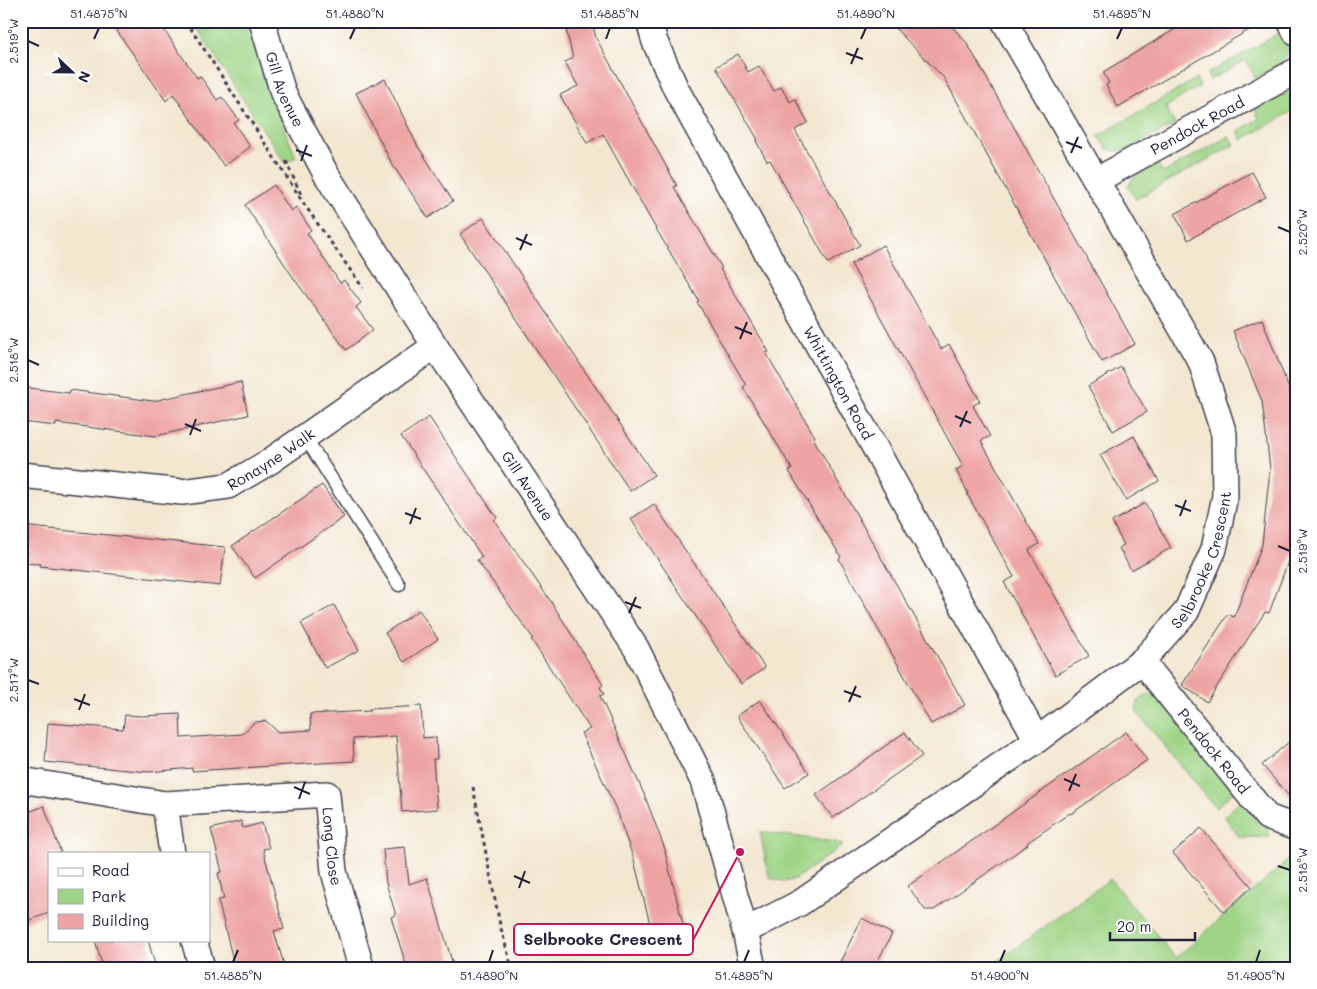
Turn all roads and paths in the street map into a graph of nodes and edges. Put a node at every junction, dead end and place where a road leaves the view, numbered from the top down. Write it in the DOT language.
graph roads {
  1 [pos="186,21"];
  2 [pos="262,21"];
  3 [pos="649,21"];
  4 [pos="1004,21"];
  5 [pos="1290,21"];
  6 [pos="1296,33"];
  7 [pos="1296,71"];
  8 [pos="1097,180"];
  9 [pos="369,295"];
  10 [pos="435,346"];
  11 [pos="305,437"];
  12 [pos="21,475"];
  13 [pos="399,586"];
  14 [pos="1142,661"];
  15 [pos="1037,740"];
  16 [pos="21,780"];
  17 [pos="473,787"];
  18 [pos="165,804"];
  19 [pos="1296,826"];
  20 [pos="172,852"];
  21 [pos="746,931"];
  22 [pos="195,942"];
  23 [pos="361,967"];
  24 [pos="202,968"];
  25 [pos="512,968"];
  26 [pos="753,968"];
  1 -- 9 [label="path"];
  2 -- 10 [label="street, Gill Avenue"];
  3 -- 15 [label="street, Whittington Road"];
  4 -- 8 [label="street, Selbrooke Crescent"];
  5 -- 6 [label="street"];
  7 -- 8 [label="street, Pendock Road"];
  8 -- 14 [label="street, Selbrooke Crescent"];
  10 -- 11 [label="street, Ronayne Walk"];
  10 -- 21 [label="street, Gill Avenue"];
  11 -- 12 [label="street, Ronayne Walk"];
  11 -- 13 [label="lane"];
  14 -- 15 [label="street, Selbrooke Crescent"];
  14 -- 19 [label="street, Pendock Road"];
  15 -- 21 [label="street, Selbrooke Crescent"];
  16 -- 18 [label="street, Long Close"];
  17 -- 25 [label="path"];
  18 -- 20 [label="street"];
  18 -- 23 [label="street, Long Close"];
  21 -- 26 [label="street, Gill Avenue"];
  22 -- 24 [label="street"];
}
